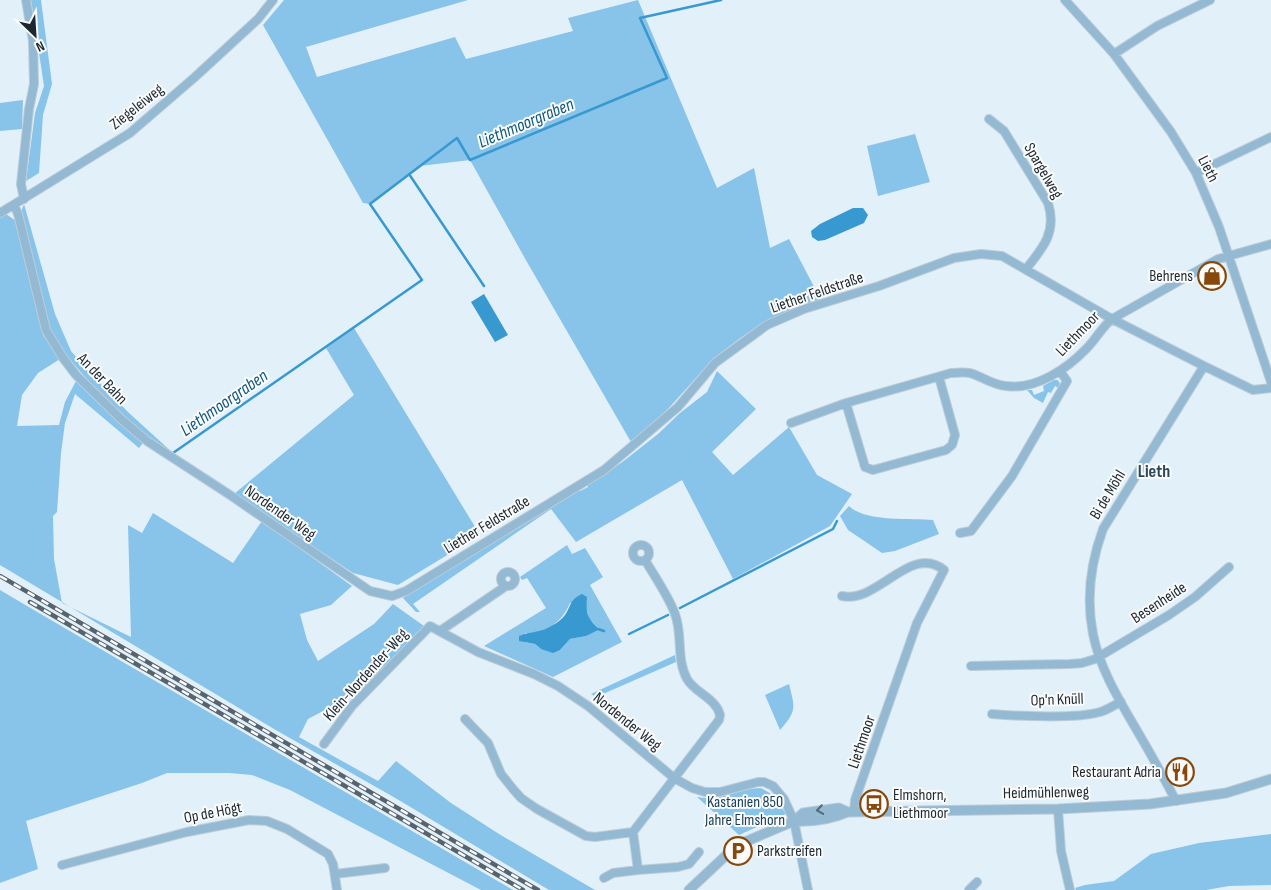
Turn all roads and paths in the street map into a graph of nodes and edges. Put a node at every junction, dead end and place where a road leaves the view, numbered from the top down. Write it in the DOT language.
graph roads {
  1 [pos="26,0"];
  2 [pos="273,0"];
  3 [pos="1065,0"];
  4 [pos="1210,0"];
  5 [pos="1114,54"];
  6 [pos="988,119"];
  7 [pos="1271,137"];
  8 [pos="1196,173"];
  9 [pos="24,198"];
  10 [pos="14,205"];
  11 [pos="0,213"];
  12 [pos="1271,244"];
  13 [pos="1228,256"];
  14 [pos="1026,268"];
  15 [pos="1112,318"];
  16 [pos="1204,366"];
  17 [pos="1060,371"];
  18 [pos="939,377"];
  19 [pos="1271,382"];
  20 [pos="1271,388"];
  21 [pos="846,403"];
  22 [pos="791,423"];
  23 [pos="230,495"];
  24 [pos="960,533"];
  25 [pos="645,560"];
  26 [pos="1229,567"];
  27 [pos="506,586"];
  28 [pos="392,596"];
  29 [pos="842,596"];
  30 [pos="430,626"];
  31 [pos="440,631"];
  32 [pos="1099,655"];
  33 [pos="971,666"];
  34 [pos="887,678"];
  35 [pos="896,682"];
  36 [pos="1121,702"];
  37 [pos="992,714"];
  38 [pos="465,720"];
  39 [pos="324,744"];
  40 [pos="674,778"];
  41 [pos="1271,779"];
  42 [pos="1176,801"];
  43 [pos="1058,809"];
  44 [pos="851,812"];
  45 [pos="794,821"];
  46 [pos="632,832"];
  47 [pos="699,852"];
  48 [pos="62,865"];
  49 [pos="385,868"];
  50 [pos="638,870"];
  51 [pos="335,874"];
  52 [pos="604,878"];
  53 [pos="977,882"];
  54 [pos="338,890"];
  55 [pos="689,890"];
  56 [pos="808,890"];
  57 [pos="969,890"];
  58 [pos="1070,890"];
  1 -- 9 [label="street"];
  2 -- 9 [label="street, Ziegeleiweg"];
  3 -- 5 [label="street, Lieth"];
  4 -- 5 [label="street"];
  5 -- 8 [label="street, Lieth"];
  6 -- 14 [label="street, Spargelweg"];
  7 -- 8 [label="street"];
  8 -- 13 [label="street, Lieth"];
  9 -- 10 [label="street, Ziegeleiweg"];
  10 -- 11 [label="street, Ziegeleiweg"];
  10 -- 23 [label="street, An der Bahn"];
  12 -- 13 [label="street, Liethmoor"];
  13 -- 15 [label="street, Liethmoor"];
  13 -- 19 [label="street, Lieth"];
  14 -- 15 [label="street, Liether Feldstraße"];
  14 -- 28 [label="street, Liether Feldstraße"];
  15 -- 16 [label="street, Liether Feldstraße"];
  15 -- 17 [label="street, Liethmoor"];
  16 -- 20 [label="street, Liether Feldstraße"];
  16 -- 32 [label="street, Bi de Möhl"];
  17 -- 18 [label="street"];
  17 -- 24 [label="street, Liethmoor"];
  18 -- 21 [label="street"];
  18 -- 21 [label="street"];
  21 -- 22 [label="street"];
  23 -- 28 [label="street, Nordender Weg"];
  25 -- 40 [label="street"];
  26 -- 32 [label="street, Besenheide"];
  27 -- 31 [label="street"];
  29 -- 35 [label="street, Liethmoor"];
  30 -- 31 [label="street, Nordender Weg"];
  30 -- 39 [label="street, Klein-Nordender-Weg"];
  31 -- 40 [label="street, Nordender Weg"];
  32 -- 33 [label="street"];
  32 -- 36 [label="street, Bi de Möhl"];
  34 -- 35 [label="street"];
  35 -- 44 [label="street, Liethmoor"];
  36 -- 37 [label="street, Op'n Knüll"];
  36 -- 42 [label="street, Bi de Möhl"];
  38 -- 46 [label="street"];
  40 -- 45 [label="street, Nordender Weg"];
  40 -- 46 [label="street"];
  41 -- 42 [label="street, Heidmühlenweg"];
  42 -- 43 [label="street, Heidmühlenweg"];
  43 -- 44 [label="street, Heidmühlenweg"];
  43 -- 58 [label="street"];
  44 -- 45 [label="street, Heidmühlenweg"];
  45 -- 55 [label="street, Heidmühlenweg"];
  45 -- 56 [label="street"];
  46 -- 50 [label="street"];
  47 -- 50 [label="street"];
  48 -- 51 [label="street, Op de Högt"];
  49 -- 51 [label="street"];
  50 -- 52 [label="street"];
  51 -- 54 [label="street, Op de Högt"];
  53 -- 57 [label="street"];
}
